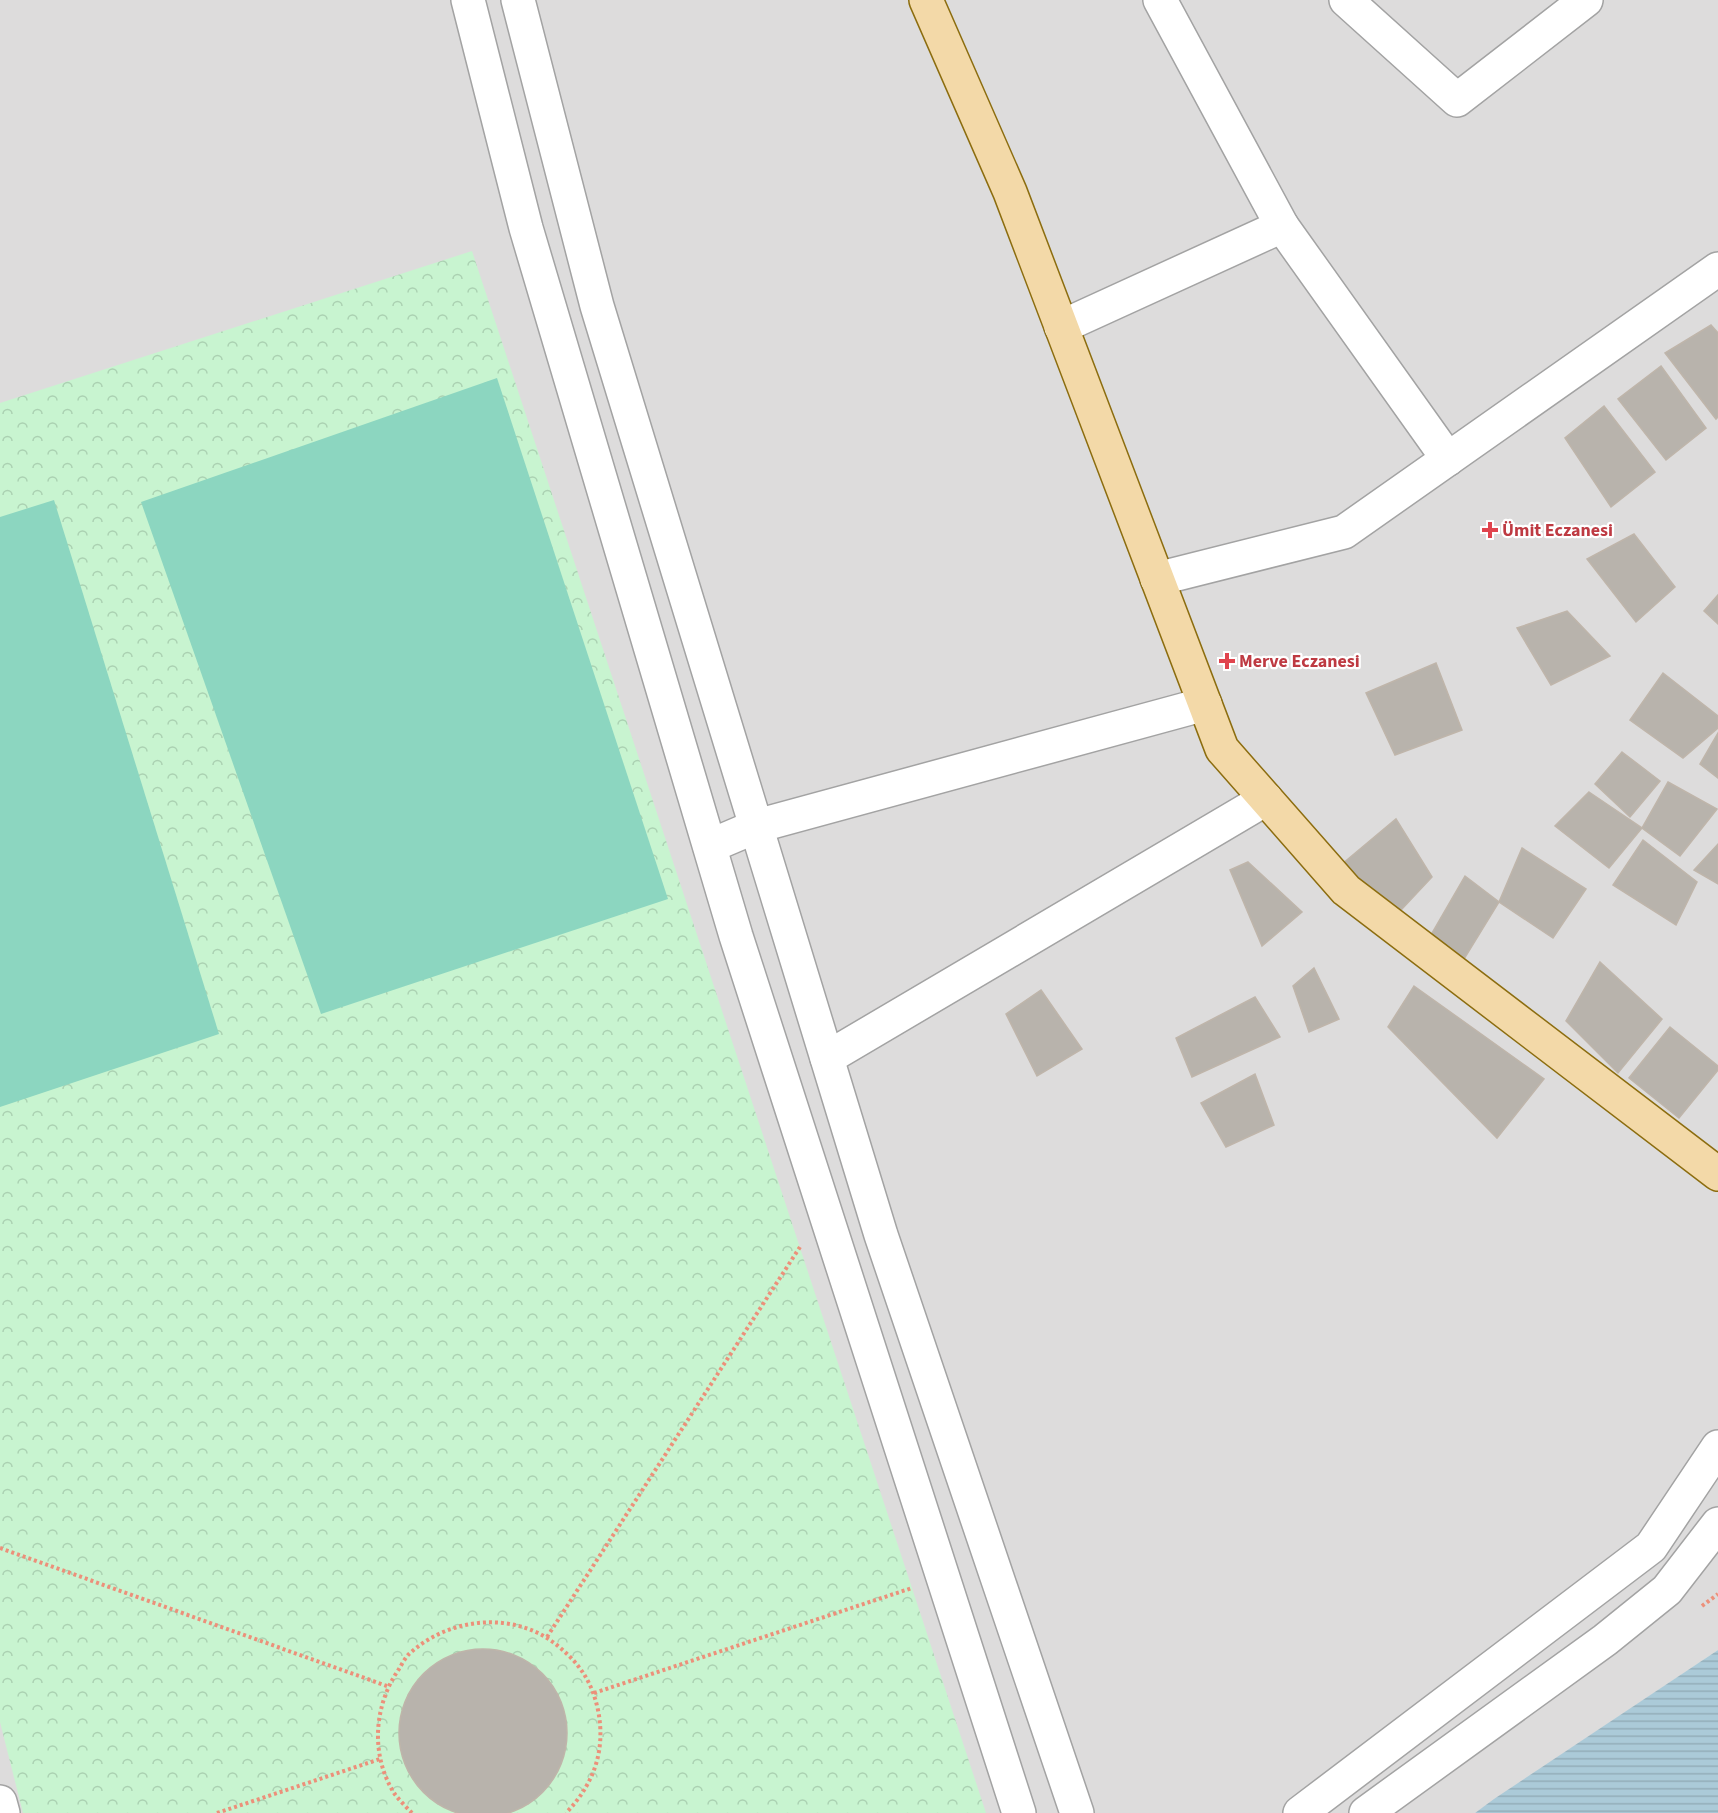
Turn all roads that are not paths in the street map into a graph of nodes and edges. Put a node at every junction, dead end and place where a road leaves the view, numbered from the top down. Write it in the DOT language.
graph roads {
  1 [pos="468,0"];
  2 [pos="518,0"];
  3 [pos="926,0"];
  4 [pos="1160,0"];
  5 [pos="1346,0"];
  6 [pos="1586,0"];
  7 [pos="1282,226"];
  8 [pos="1718,269"];
  9 [pos="1061,327"];
  10 [pos="1448,459"];
  11 [pos="1157,579"];
  12 [pos="1205,704"];
  13 [pos="1266,799"];
  14 [pos="757,826"];
  15 [pos="710,846"];
  16 [pos="827,1058"];
  17 [pos="1718,1174"];
  18 [pos="1718,1447"];
  19 [pos="1718,1524"];
  20 [pos="0,1802"];
  21 [pos="3,1813"];
  22 [pos="1019,1813"];
  23 [pos="1077,1813"];
  24 [pos="1300,1813"];
  25 [pos="1366,1813"];
  1 -- 15 [label="street"];
  2 -- 14 [label="street"];
  3 -- 9 [label="main road"];
  4 -- 7 [label="street"];
  5 -- 6 [label="street"];
  7 -- 9 [label="street"];
  7 -- 10 [label="street"];
  8 -- 10 [label="street"];
  9 -- 11 [label="main road"];
  10 -- 11 [label="street"];
  11 -- 12 [label="main road"];
  12 -- 13 [label="main road"];
  12 -- 14 [label="street"];
  13 -- 16 [label="street"];
  13 -- 17 [label="main road"];
  14 -- 15 [label="street"];
  14 -- 16 [label="street"];
  15 -- 22 [label="street"];
  16 -- 23 [label="street"];
  18 -- 24 [label="street"];
  19 -- 25 [label="street"];
  20 -- 21 [label="street"];
}
